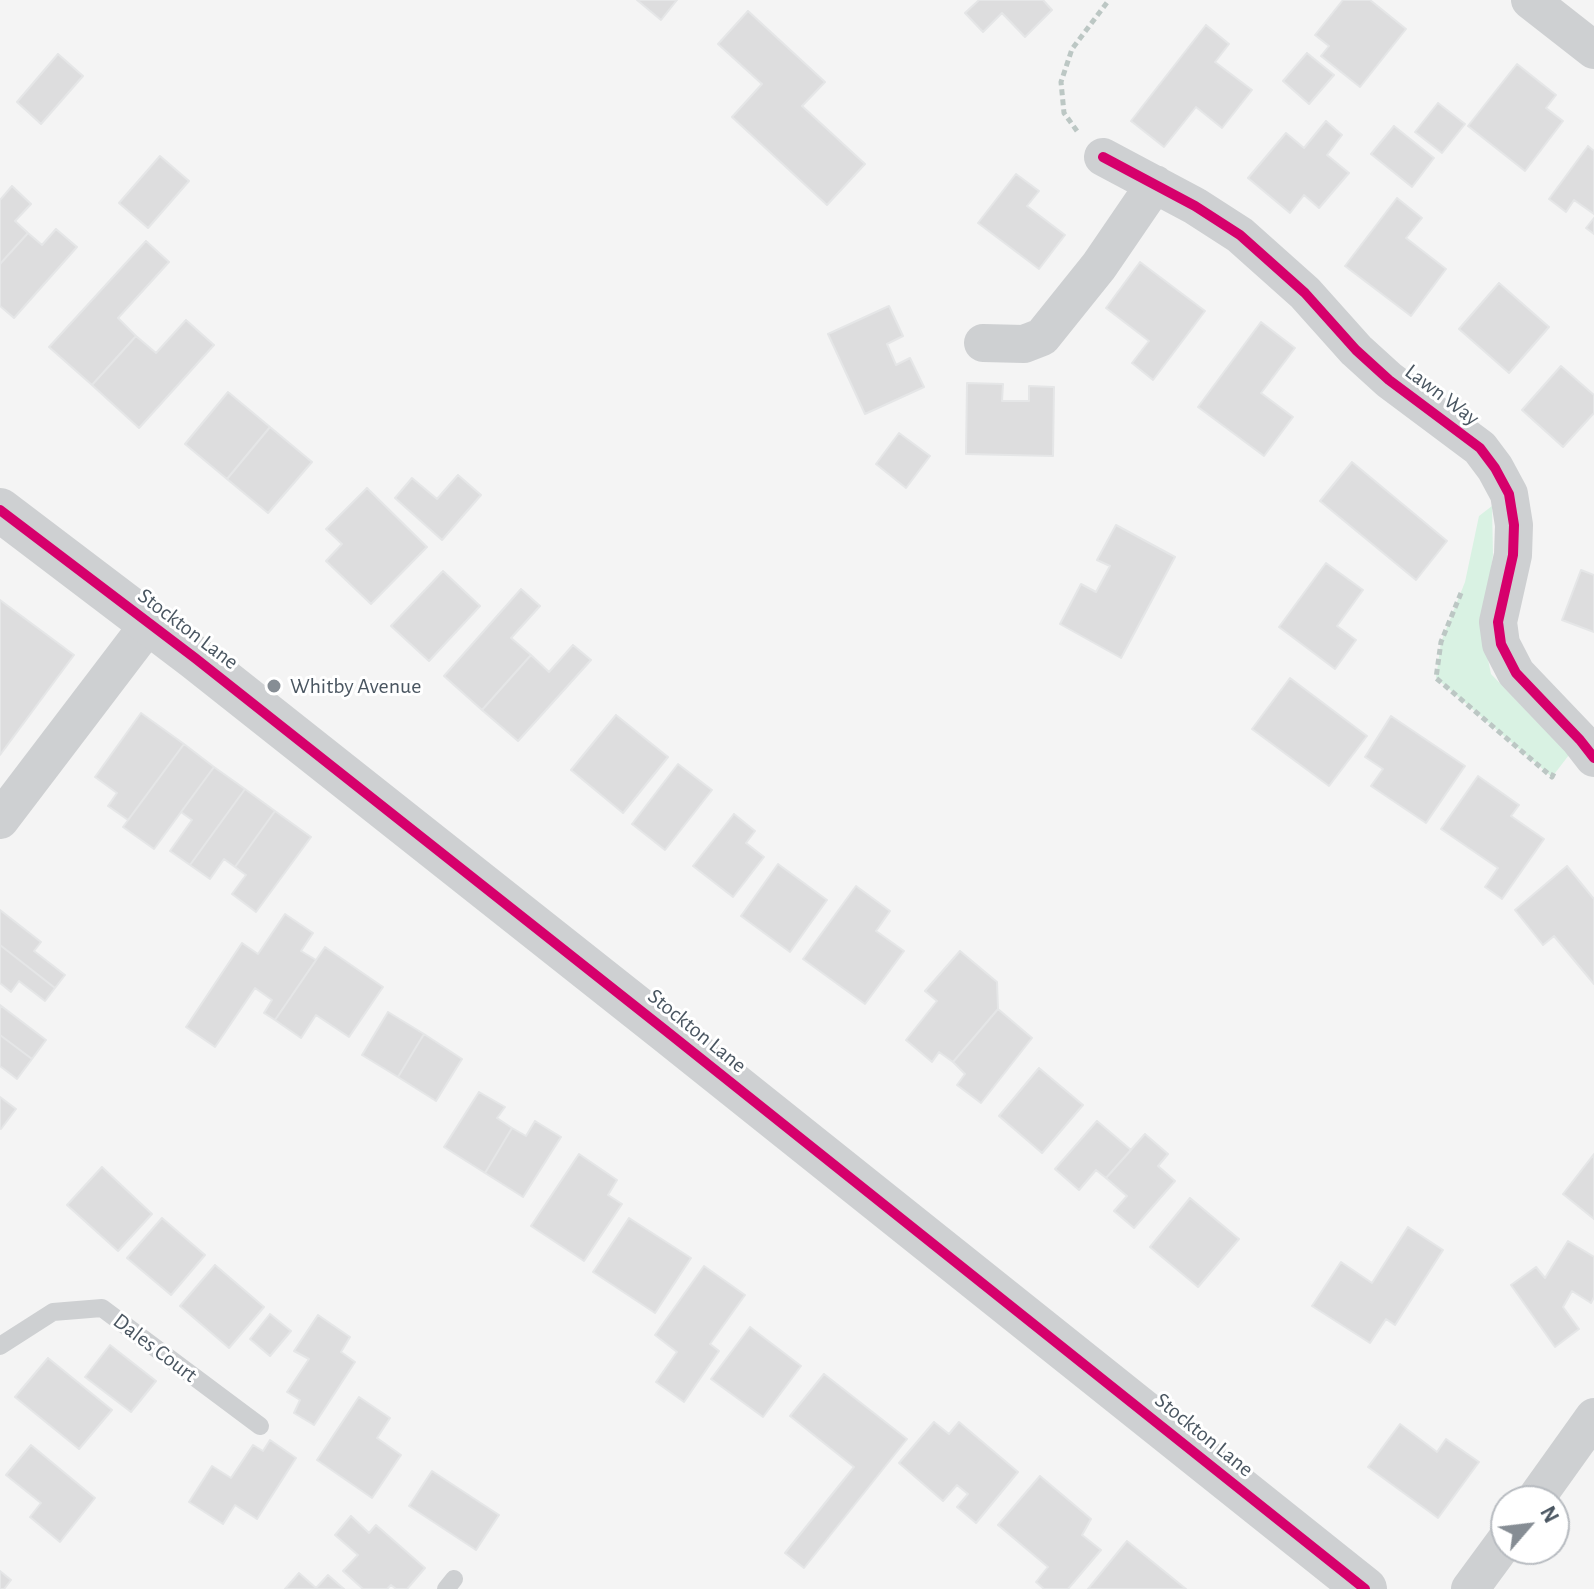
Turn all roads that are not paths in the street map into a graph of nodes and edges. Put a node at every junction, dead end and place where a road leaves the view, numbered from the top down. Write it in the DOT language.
graph roads {
  1 [pos="1530,0"];
  2 [pos="1594,50"];
  3 [pos="1103,157"];
  4 [pos="1155,184"];
  5 [pos="983,343"];
  6 [pos="0,510"];
  7 [pos="149,624"];
  8 [pos="1594,758"];
  9 [pos="0,820"];
  10 [pos="0,1346"];
  11 [pos="1594,1417"];
  12 [pos="260,1426"];
  13 [pos="1545,1485"];
  14 [pos="1490,1562"];
  15 [pos="1365,1589"];
  16 [pos="1470,1589"];
  1 -- 2 [label="street"];
  3 -- 4 [label="street, Lawn Way"];
  4 -- 5 [label="street"];
  4 -- 8 [label="street, Lawn Way"];
  6 -- 7 [label="street, Stockton Lane"];
  7 -- 9 [label="street"];
  7 -- 15 [label="street, Stockton Lane"];
  10 -- 12 [label="lane, Dales Court"];
  11 -- 13 [label="street"];
  14 -- 16 [label="street"];
}
